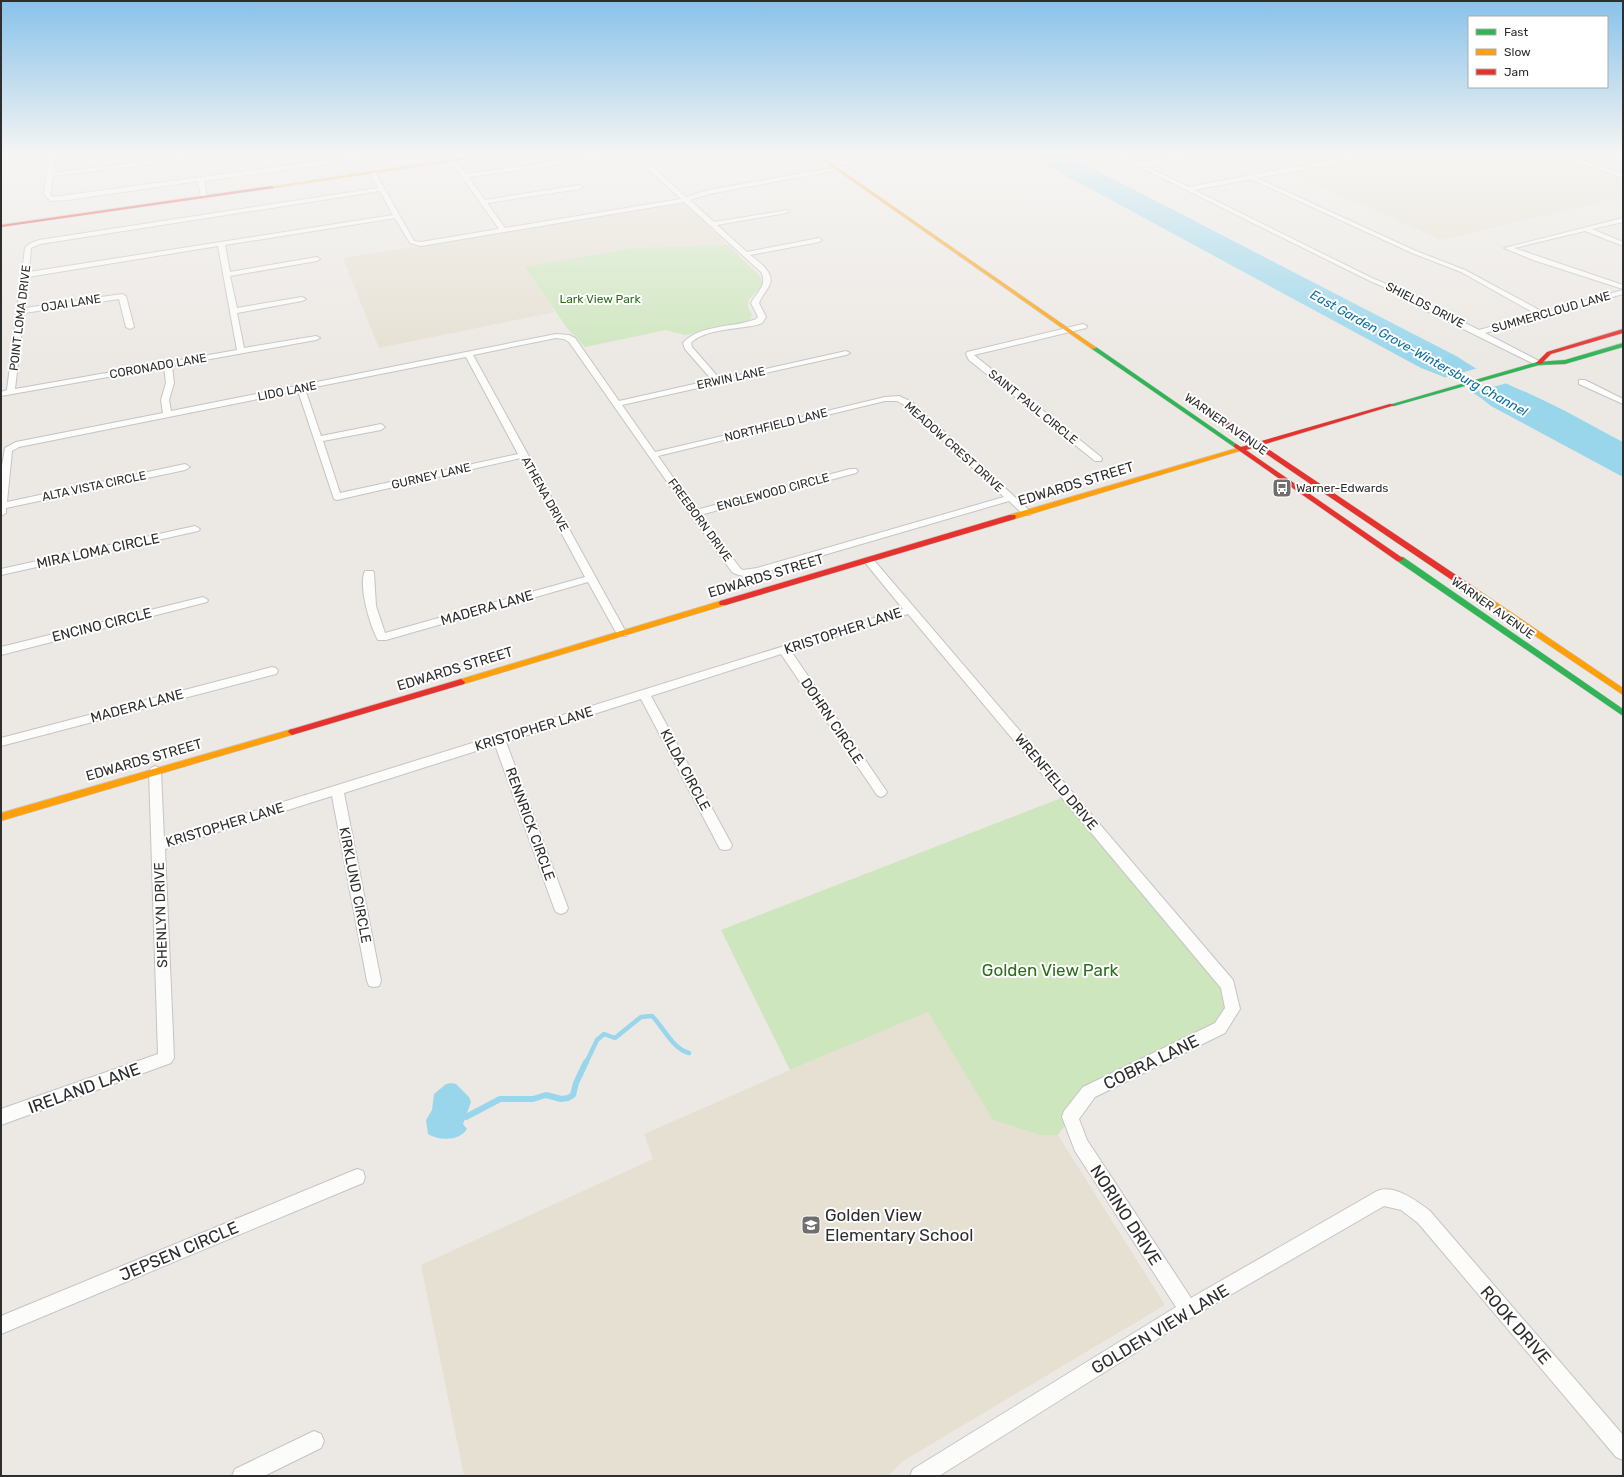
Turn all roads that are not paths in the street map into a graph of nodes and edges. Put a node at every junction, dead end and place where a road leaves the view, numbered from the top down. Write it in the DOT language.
graph roads {
  1 [pos="23,223"];
  2 [pos="162,223"];
  3 [pos="353,223"];
  4 [pos="401,223"];
  5 [pos="497,223"];
  6 [pos="545,223"];
  7 [pos="718,223"];
  8 [pos="914,223"];
  9 [pos="1258,223"];
  10 [pos="1351,223"];
  11 [pos="1611,223"];
  12 [pos="712,224"];
  13 [pos="1,226"];
  14 [pos="1585,229"];
  15 [pos="502,230"];
  16 [pos="819,240"];
  17 [pos="221,244"];
  18 [pos="1623,244"];
  19 [pos="745,254"];
  20 [pos="317,259"];
  21 [pos="227,274"];
  22 [pos="25,275"];
  23 [pos="1623,287"];
  24 [pos="1623,292"];
  25 [pos="302,299"];
  26 [pos="20,311"];
  27 [pos="234,311"];
  28 [pos="1542,314"];
  29 [pos="1070,317"];
  30 [pos="130,327"];
  31 [pos="1086,328"];
  32 [pos="1067,329"];
  33 [pos="1623,331"];
  34 [pos="1478,333"];
  35 [pos="566,337"];
  36 [pos="316,338"];
  37 [pos="1623,346"];
  38 [pos="241,351"];
  39 [pos="846,353"];
  40 [pos="468,354"];
  41 [pos="1539,363"];
  42 [pos="168,364"];
  43 [pos="718,382"];
  44 [pos="1582,382"];
  45 [pos="301,388"];
  46 [pos="11,392"];
  47 [pos="1,394"];
  48 [pos="899,398"];
  49 [pos="1194,402"];
  50 [pos="1623,402"];
  51 [pos="617,404"];
  52 [pos="167,415"];
  53 [pos="381,427"];
  54 [pos="318,439"];
  55 [pos="1256,444"];
  56 [pos="1240,449"];
  57 [pos="524,455"];
  58 [pos="653,455"];
  59 [pos="1098,459"];
  60 [pos="185,466"];
  61 [pos="853,471"];
  62 [pos="1011,498"];
  63 [pos="1,510"];
  64 [pos="1027,513"];
  65 [pos="694,514"];
  66 [pos="195,529"];
  67 [pos="1396,556"];
  68 [pos="868,560"];
  69 [pos="1,572"];
  70 [pos="369,573"];
  71 [pos="592,578"];
  72 [pos="203,600"];
  73 [pos="1494,605"];
  74 [pos="910,610"];
  75 [pos="1476,611"];
  76 [pos="622,634"];
  77 [pos="784,650"];
  78 [pos="1,651"];
  79 [pos="1574,659"];
  80 [pos="272,671"];
  81 [pos="1623,692"];
  82 [pos="644,694"];
  83 [pos="1623,713"];
  84 [pos="499,740"];
  85 [pos="1,742"];
  86 [pos="155,771"];
  87 [pos="336,790"];
  88 [pos="881,792"];
  89 [pos="1,817"];
  90 [pos="725,845"];
  91 [pos="158,846"];
  92 [pos="561,908"];
  93 [pos="374,981"];
  94 [pos="1233,1009"];
  95 [pos="166,1058"];
  96 [pos="1070,1117"];
  97 [pos="1,1118"];
  98 [pos="357,1177"];
  99 [pos="1405,1203"];
  100 [pos="1188,1310"];
  101 [pos="1,1325"];
  102 [pos="314,1441"];
  103 [pos="1623,1450"];
  104 [pos="242,1476"];
  105 [pos="920,1476"];
  1 -- 13 [label="main road"];
  2 -- 22 [label="street, POINT LOMA DRIVE"];
  3 -- 17 [label="street"];
  4 -- 15 [label="street"];
  5 -- 15 [label="street"];
  6 -- 15 [label="street"];
  7 -- 12 [label="street"];
  8 -- 32 [label="main road, WARNER AVENUE"];
  9 -- 34 [label="street, SHIELDS DRIVE"];
  10 -- 28 [label="street"];
  11 -- 14 [label="street"];
  12 -- 19 [label="street"];
  14 -- 18 [label="street"];
  14 -- 23 [label="street"];
  16 -- 19 [label="street"];
  17 -- 21 [label="street"];
  17 -- 22 [label="street"];
  19 -- 43 [label="street"];
  20 -- 21 [label="street"];
  21 -- 27 [label="street"];
  22 -- 26 [label="street, POINT LOMA DRIVE"];
  24 -- 28 [label="street, SUMMERCLOUD LANE"];
  25 -- 27 [label="street"];
  26 -- 30 [label="street, OJAI LANE"];
  26 -- 46 [label="street, POINT LOMA DRIVE"];
  27 -- 38 [label="street"];
  28 -- 34 [label="street, SUMMERCLOUD LANE"];
  29 -- 31 [label="main road"];
  31 -- 32 [label="street"];
  32 -- 56 [label="main road, WARNER AVENUE"];
  32 -- 59 [label="street, SAINT PAUL CIRCLE"];
  33 -- 41 [label="main road, EDWARDS STREET"];
  34 -- 41 [label="street, SHIELDS DRIVE"];
  35 -- 40 [label="street, LIDO LANE"];
  35 -- 51 [label="street, FREEBORN DRIVE"];
  36 -- 38 [label="street, CORONADO LANE"];
  37 -- 41 [label="main road, EDWARDS STREET"];
  38 -- 42 [label="street, CORONADO LANE"];
  39 -- 43 [label="street, ERWIN LANE"];
  40 -- 45 [label="street, LIDO LANE"];
  40 -- 57 [label="street, ATHENA DRIVE"];
  41 -- 55 [label="main road, EDWARDS STREET"];
  42 -- 46 [label="street, CORONADO LANE"];
  42 -- 52 [label="street"];
  43 -- 51 [label="street, ERWIN LANE"];
  44 -- 50 [label="street"];
  45 -- 52 [label="street, LIDO LANE"];
  45 -- 54 [label="street"];
  46 -- 47 [label="street, CORONADO LANE"];
  48 -- 58 [label="street, NORTHFIELD LANE"];
  48 -- 62 [label="street, MEADOW CREST DRIVE"];
  49 -- 55 [label="main road, WARNER AVENUE"];
  51 -- 58 [label="street, FREEBORN DRIVE"];
  52 -- 63 [label="street, LIDO LANE"];
  53 -- 54 [label="street"];
  54 -- 57 [label="street, GURNEY LANE"];
  55 -- 56 [label="main road, EDWARDS STREET"];
  55 -- 73 [label="main road, WARNER AVENUE"];
  56 -- 64 [label="main road, EDWARDS STREET"];
  56 -- 67 [label="main road, WARNER AVENUE"];
  57 -- 71 [label="street, ATHENA DRIVE"];
  58 -- 65 [label="street, FREEBORN DRIVE"];
  60 -- 63 [label="street, ALTA VISTA CIRCLE"];
  61 -- 65 [label="street, ENGLEWOOD CIRCLE"];
  62 -- 64 [label="street, MEADOW CREST DRIVE"];
  62 -- 65 [label="street, FREEBORN DRIVE"];
  64 -- 68 [label="main road, EDWARDS STREET"];
  66 -- 69 [label="street, MIRA LOMA CIRCLE"];
  67 -- 73 [label="main road"];
  67 -- 75 [label="main road, WARNER AVENUE"];
  68 -- 74 [label="street, WRENFIELD DRIVE"];
  68 -- 76 [label="main road, EDWARDS STREET"];
  70 -- 71 [label="street, MADERA LANE"];
  71 -- 76 [label="street, ATHENA DRIVE"];
  72 -- 78 [label="street, ENCINO CIRCLE"];
  73 -- 79 [label="main road, WARNER AVENUE"];
  74 -- 77 [label="street, KRISTOPHER LANE"];
  74 -- 94 [label="street, WRENFIELD DRIVE"];
  75 -- 79 [label="main road"];
  75 -- 83 [label="main road, WARNER AVENUE"];
  76 -- 86 [label="main road, EDWARDS STREET"];
  77 -- 82 [label="street, KRISTOPHER LANE"];
  77 -- 88 [label="street, DOHRN CIRCLE"];
  79 -- 81 [label="main road, WARNER AVENUE"];
  80 -- 85 [label="street, MADERA LANE"];
  82 -- 84 [label="street, KRISTOPHER LANE"];
  82 -- 90 [label="street, KILDA CIRCLE"];
  84 -- 87 [label="street, KRISTOPHER LANE"];
  84 -- 92 [label="street, RENNRICK CIRCLE"];
  86 -- 89 [label="main road, EDWARDS STREET"];
  86 -- 91 [label="street, SHENLYN DRIVE"];
  87 -- 91 [label="street, KRISTOPHER LANE"];
  87 -- 93 [label="street, KIRKLUND CIRCLE"];
  91 -- 95 [label="street, SHENLYN DRIVE"];
  94 -- 96 [label="street, COBRA LANE"];
  95 -- 97 [label="street, IRELAND LANE"];
  96 -- 100 [label="street, NORINO DRIVE"];
  98 -- 101 [label="street, JEPSEN CIRCLE"];
  99 -- 100 [label="street, GOLDEN VIEW LANE"];
  99 -- 103 [label="street, ROOK DRIVE"];
  100 -- 105 [label="street, GOLDEN VIEW LANE"];
  102 -- 104 [label="street"];
}
